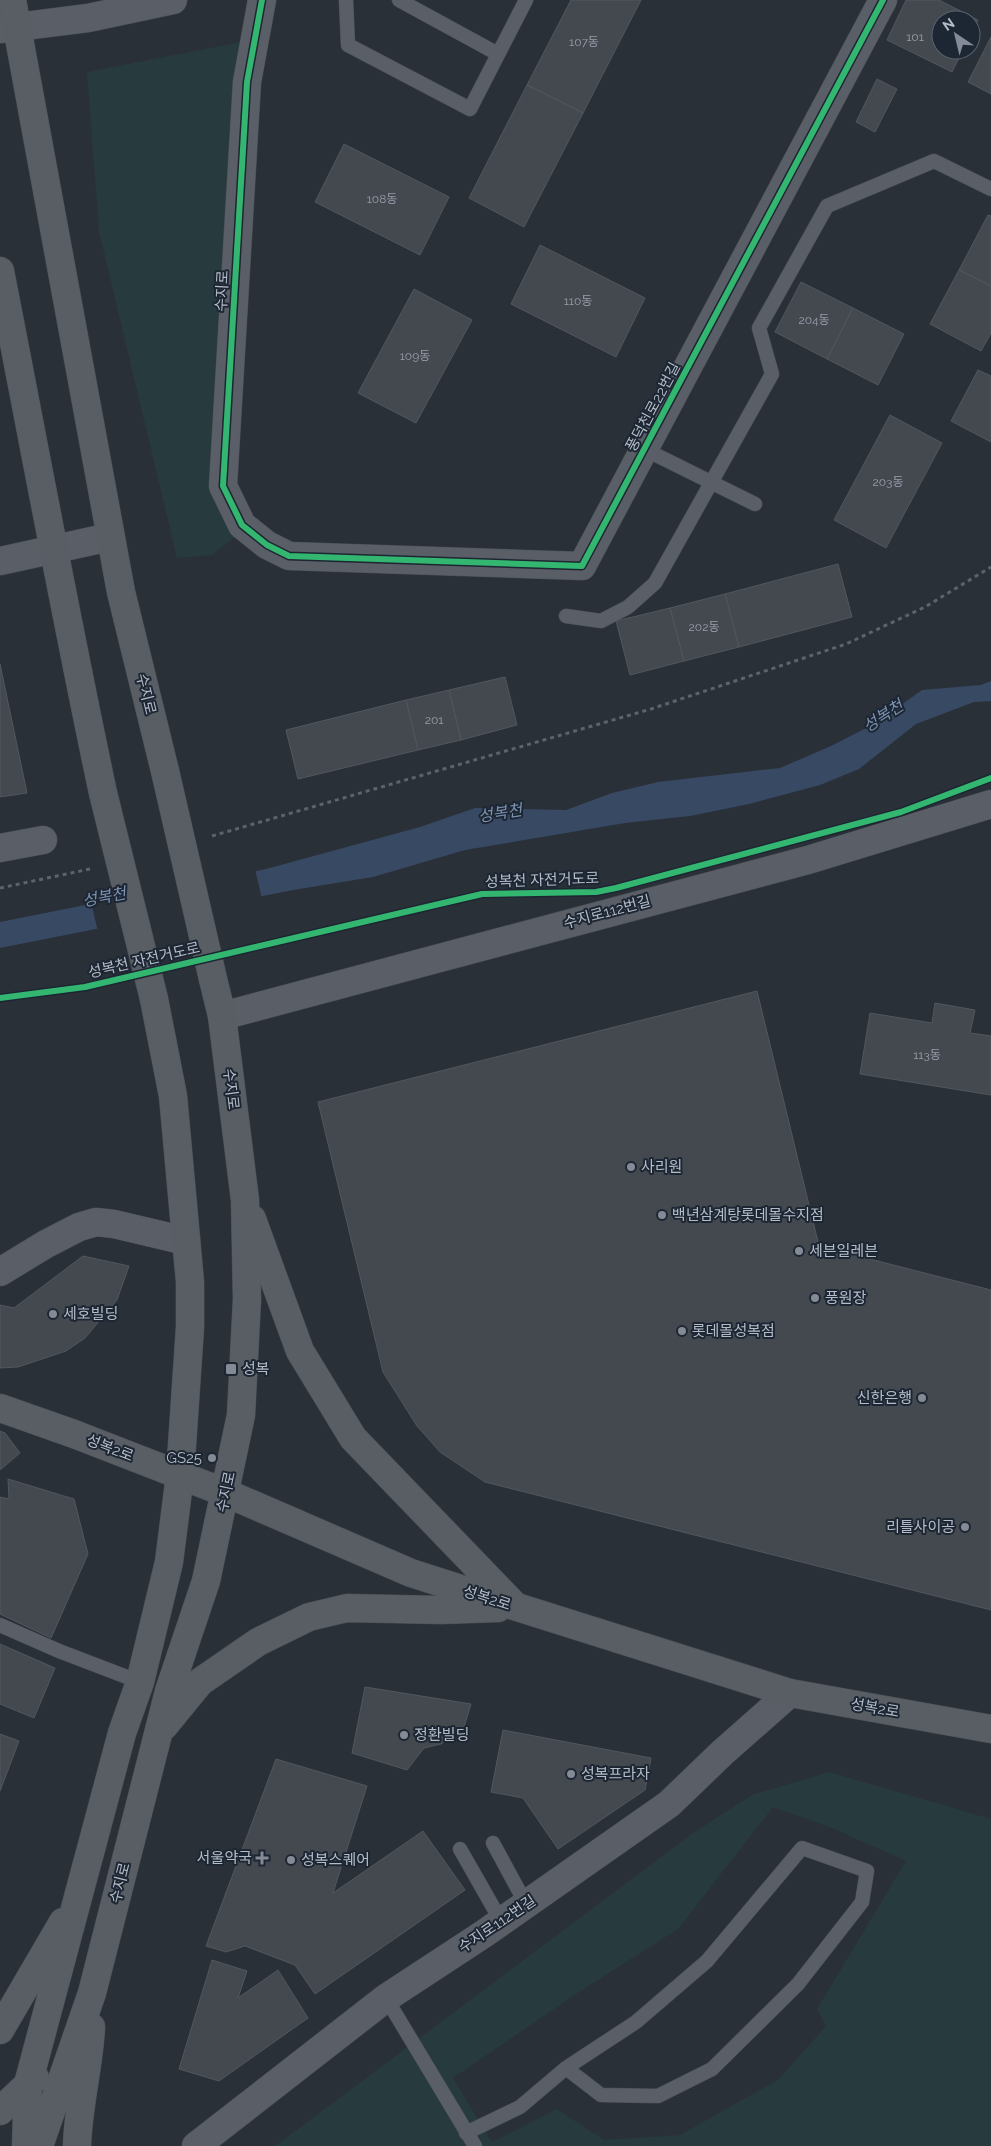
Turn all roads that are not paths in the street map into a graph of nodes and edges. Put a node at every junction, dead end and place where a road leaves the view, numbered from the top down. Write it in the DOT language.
graph roads {
  1 [pos="173,0"];
  2 [pos="262,0"];
  3 [pos="346,0"];
  4 [pos="399,0"];
  5 [pos="526,0"];
  6 [pos="883,0"];
  7 [pos="9,18"];
  8 [pos="498,54"];
  9 [pos="991,189"];
  10 [pos="0,271"];
  11 [pos="644,450"];
  12 [pos="712,482"];
  13 [pos="755,504"];
  14 [pos="110,536"];
  15 [pos="55,549"];
  16 [pos="289,556"];
  17 [pos="0,561"];
  18 [pos="566,616"];
  19 [pos="991,804"];
  20 [pos="42,840"];
  21 [pos="0,848"];
  22 [pos="222,1016"];
  23 [pos="246,1200"];
  24 [pos="186,1241"];
  25 [pos="0,1272"];
  26 [pos="0,1408"];
  27 [pos="180,1475"];
  28 [pos="226,1494"];
  29 [pos="517,1608"];
  30 [pos="0,1625"];
  31 [pos="140,1682"];
  32 [pos="790,1693"];
  33 [pos="991,1729"];
  34 [pos="159,1733"];
  35 [pos="493,1843"];
  36 [pos="460,1849"];
  37 [pos="82,1888"];
  38 [pos="526,1904"];
  39 [pos="501,1921"];
  40 [pos="92,1993"];
  41 [pos="386,1998"];
  42 [pos="0,2030"];
  43 [pos="78,2034"];
  44 [pos="566,2068"];
  45 [pos="28,2084"];
  46 [pos="0,2111"];
  47 [pos="466,2133"];
  48 [pos="26,2146"];
  49 [pos="39,2146"];
  50 [pos="77,2146"];
  51 [pos="196,2146"];
  52 [pos="475,2146"];
  1 -- 7 [label="street, 수지로"];
  2 -- 16 [label="street, 수지로"];
  3 -- 8 [label="lane"];
  4 -- 8 [label="lane"];
  5 -- 8 [label="lane"];
  6 -- 11 [label="street, 풍덕천로22번길"];
  7 -- 14 [label="main road, 수지로"];
  9 -- 12 [label="lane"];
  10 -- 15 [label="main road"];
  11 -- 12 [label="lane"];
  11 -- 16 [label="street, 풍덕천로22번길"];
  12 -- 13 [label="lane"];
  12 -- 18 [label="lane"];
  14 -- 15 [label="street"];
  14 -- 22 [label="main road, 수지로, bridge"];
  15 -- 17 [label="street"];
  15 -- 24 [label="main road, bridge"];
  19 -- 22 [label="street, 수지로112번길"];
  20 -- 21 [label="street"];
  22 -- 23 [label="main road, 수지로"];
  23 -- 28 [label="main road, 수지로"];
  23 -- 29 [label="main road"];
  24 -- 25 [label="street"];
  24 -- 27 [label="main road"];
  26 -- 27 [label="main road, 성복2로"];
  27 -- 28 [label="main road, 성복2로"];
  27 -- 31 [label="main road"];
  28 -- 29 [label="main road, 성복2로"];
  28 -- 34 [label="main road, 수지로"];
  29 -- 32 [label="main road, 성복2로"];
  29 -- 34 [label="main road"];
  30 -- 31 [label="lane"];
  31 -- 37 [label="main road"];
  32 -- 33 [label="main road, 성복2로"];
  32 -- 38 [label="street, 수지로112번길"];
  34 -- 40 [label="main road, 수지로"];
  35 -- 38 [label="lane"];
  36 -- 39 [label="lane"];
  37 -- 42 [label="main road"];
  37 -- 45 [label="main road"];
  38 -- 39 [label="street, 수지로112번길"];
  39 -- 41 [label="street, 수지로112번길"];
  40 -- 43 [label="main road, 수지로"];
  40 -- 50 [label="main road"];
  41 -- 47 [label="lane"];
  41 -- 51 [label="street, 수지로112번길"];
  43 -- 45 [label="main road"];
  43 -- 49 [label="main road, 수지로"];
  44 -- 44 [label="lane"];
  44 -- 47 [label="lane"];
  45 -- 46 [label="main road"];
  45 -- 48 [label="main road"];
  47 -- 52 [label="lane"];
}
